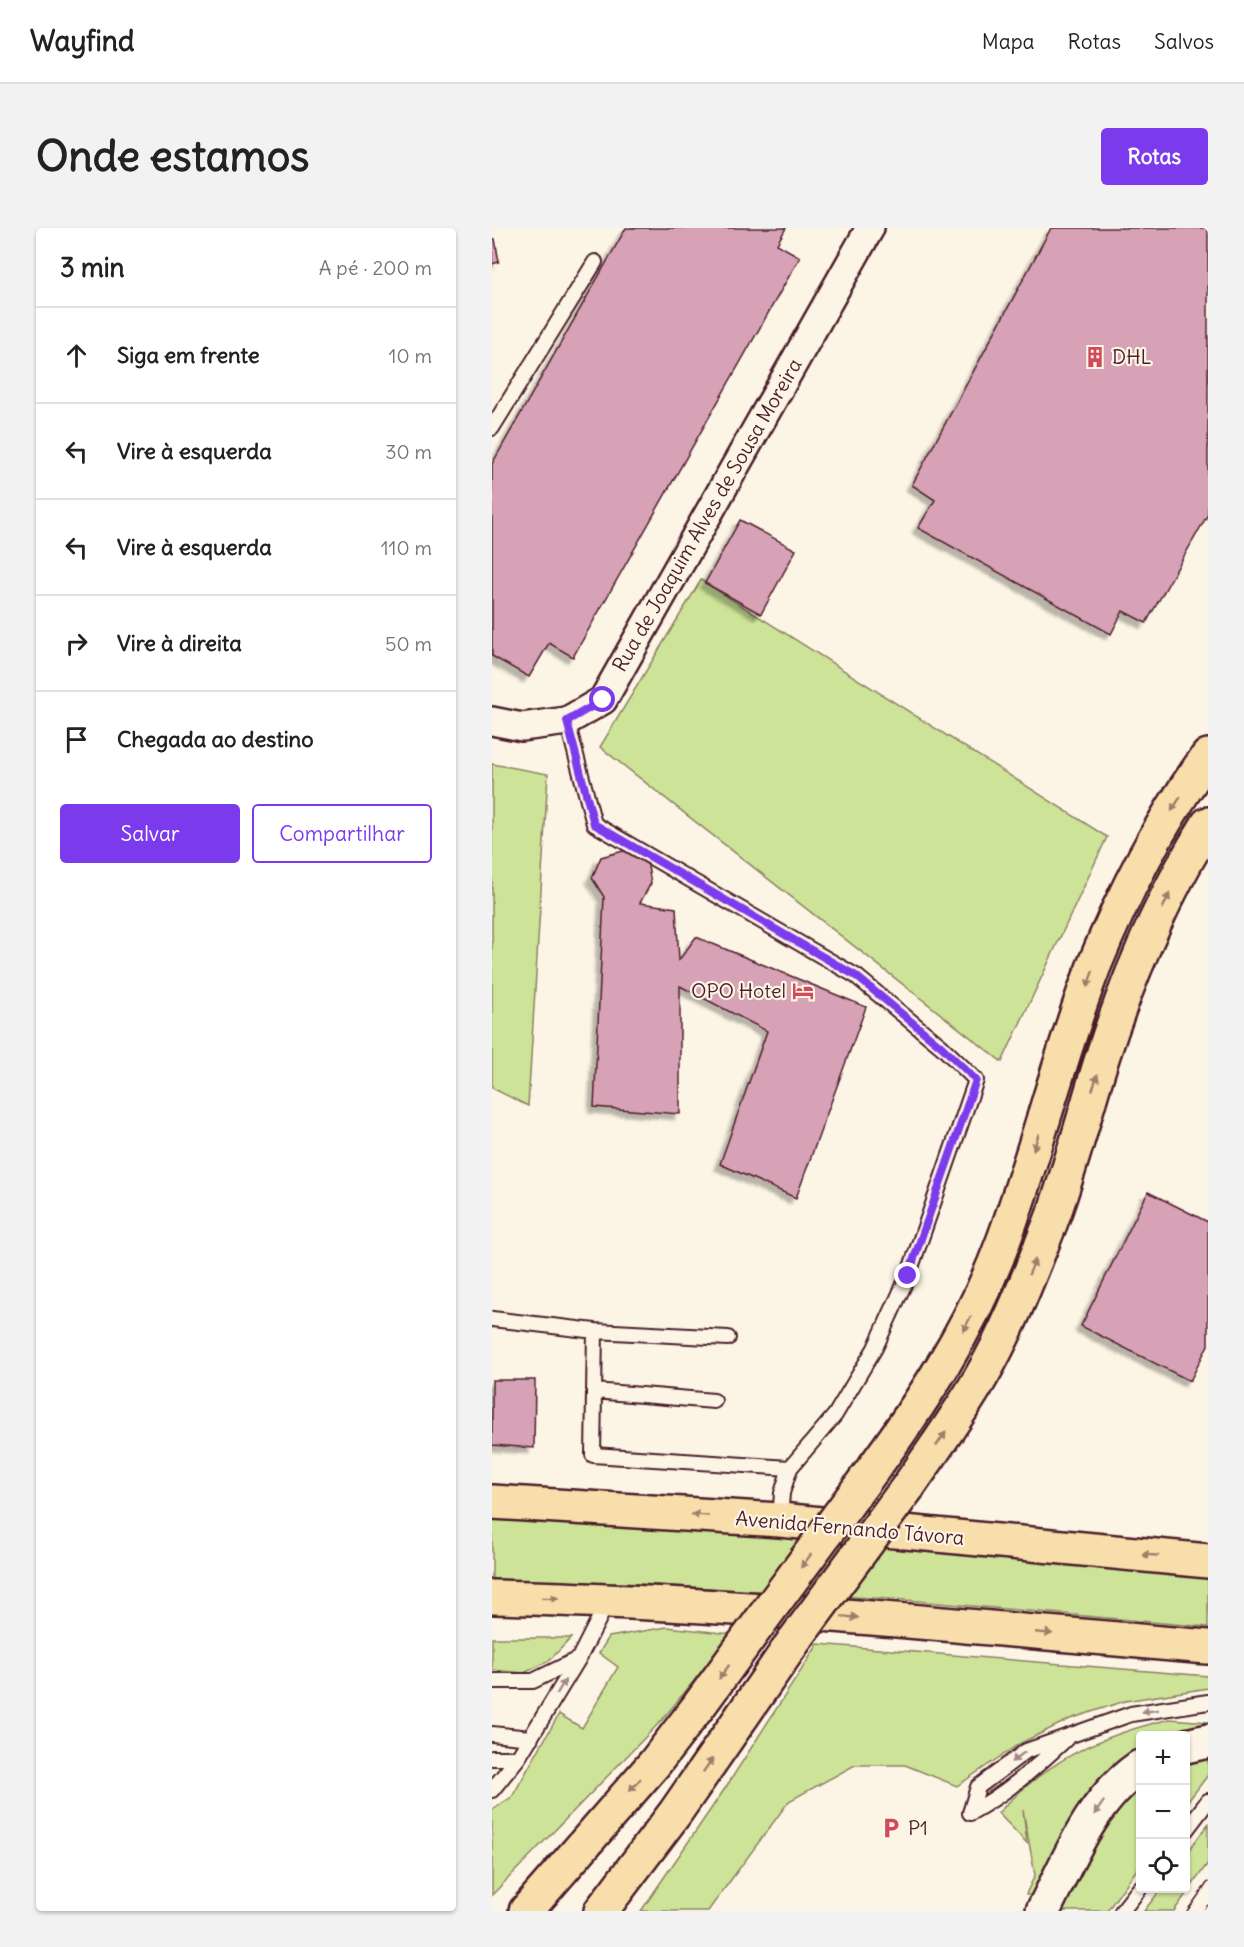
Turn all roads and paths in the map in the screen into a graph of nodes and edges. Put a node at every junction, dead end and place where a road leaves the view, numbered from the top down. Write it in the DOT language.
graph roads {
  1 [pos="870,228"];
  2 [pos="595,262"];
  3 [pos="492,428"];
  4 [pos="492,721"];
  5 [pos="567,721"];
  6 [pos="1208,756"];
  7 [pos="1208,824"];
  8 [pos="492,1320"];
  9 [pos="595,1331"];
  10 [pos="728,1338"];
  11 [pos="594,1391"];
  12 [pos="714,1401"];
  13 [pos="790,1468"];
  14 [pos="492,1502"];
  15 [pos="780,1520"];
  16 [pos="1208,1561"];
  17 [pos="492,1597"];
  18 [pos="609,1599"];
  19 [pos="1208,1647"];
  20 [pos="579,1658"];
  21 [pos="492,1681"];
  22 [pos="1208,1702"];
  23 [pos="492,1734"];
  24 [pos="1072,1734"];
  25 [pos="531,1738"];
  26 [pos="1208,1741"];
  27 [pos="1190,1745"];
  28 [pos="492,1758"];
  29 [pos="518,1758"];
  30 [pos="1136,1770"];
  31 [pos="492,1790"];
  32 [pos="1208,1801"];
  33 [pos="675,1813"];
  34 [pos="608,1816"];
  35 [pos="1190,1824"];
  36 [pos="1136,1893"];
  37 [pos="1044,1909"];
  38 [pos="505,1911"];
  39 [pos="526,1911"];
  40 [pos="547,1911"];
  41 [pos="601,1911"];
  42 [pos="618,1911"];
  43 [pos="1122,1911"];
  1 -- 5 [label="street, Rua de Joaquim Alves de Sousa Moreira"];
  2 -- 3 [label="lane"];
  4 -- 5 [label="street, Rua de Joaquim Alves de Sousa Moreira"];
  5 -- 13 [label="lane"];
  6 -- 34 [label="main road, one-way, bridge"];
  33 -- 7 [label="main road, one-way, bridge"];
  8 -- 9 [label="lane"];
  9 -- 10 [label="lane"];
  9 -- 11 [label="lane"];
  11 -- 12 [label="lane"];
  11 -- 13 [label="lane"];
  13 -- 15 [label="lane"];
  15 -- 14 [label="main road, Avenida Fernando Távora, one-way"];
  16 -- 15 [label="main road, Avenida Fernando Távora, one-way"];
  17 -- 18 [label="main road, one-way"];
  18 -- 19 [label="main road, one-way"];
  18 -- 20 [label="lane"];
  20 -- 21 [label="lane"];
  25 -- 20 [label="lane, one-way"];
  22 -- 24 [label="lane, one-way"];
  23 -- 25 [label="lane"];
  24 -- 24 [label="lane, one-way"];
  25 -- 29 [label="lane"];
  26 -- 27 [label="main road"];
  28 -- 29 [label="lane"];
  29 -- 31 [label="lane"];
  30 -- 37 [label="main road, one-way"];
  32 -- 35 [label="lane"];
  33 -- 41 [label="main road"];
  33 -- 42 [label="main road"];
  34 -- 38 [label="main road"];
  34 -- 39 [label="main road"];
  34 -- 40 [label="main road"];
  36 -- 43 [label="lane"];
}
